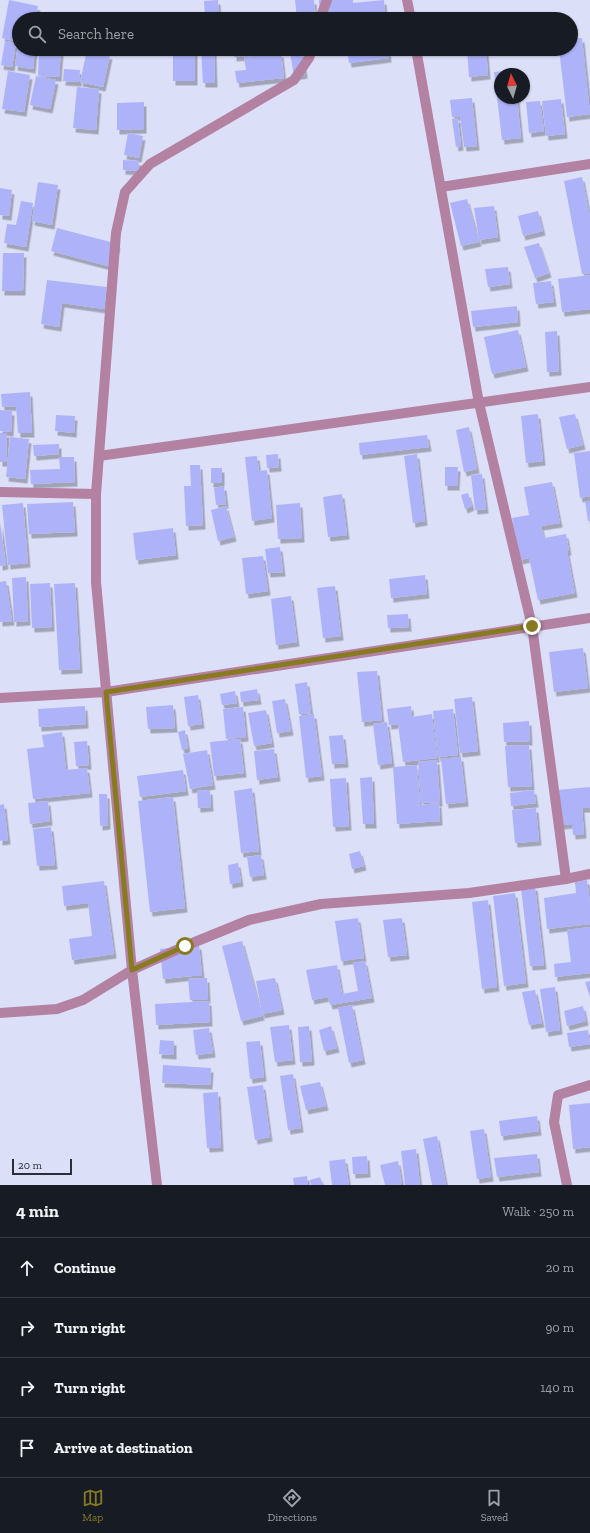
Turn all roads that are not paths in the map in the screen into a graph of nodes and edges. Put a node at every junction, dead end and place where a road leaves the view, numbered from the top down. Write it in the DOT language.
graph roads {
  1 [pos="327,0"];
  2 [pos="407,0"];
  3 [pos="323,12"];
  4 [pos="410,12"];
  5 [pos="310,56"];
  6 [pos="417,56"];
  7 [pos="590,164"];
  8 [pos="441,187"];
  9 [pos="590,387"];
  10 [pos="479,403"];
  11 [pos="99,456"];
  12 [pos="0,492"];
  13 [pos="96,494"];
  14 [pos="590,618"];
  15 [pos="532,626"];
  16 [pos="106,692"];
  17 [pos="0,698"];
  18 [pos="590,874"];
  19 [pos="566,879"];
  20 [pos="132,970"];
  21 [pos="0,1013"];
  22 [pos="590,1085"];
  23 [pos="157,1185"];
  24 [pos="567,1185"];
  1 -- 3 [label="street"];
  2 -- 4 [label="street"];
  5 -- 11 [label="street"];
  6 -- 8 [label="street"];
  7 -- 8 [label="street"];
  8 -- 10 [label="street"];
  9 -- 10 [label="street"];
  10 -- 11 [label="street"];
  10 -- 15 [label="street"];
  11 -- 13 [label="street"];
  12 -- 13 [label="street"];
  13 -- 16 [label="street"];
  14 -- 15 [label="street"];
  15 -- 16 [label="street"];
  15 -- 19 [label="street"];
  16 -- 17 [label="street"];
  16 -- 20 [label="street"];
  18 -- 19 [label="street"];
  19 -- 20 [label="street"];
  20 -- 21 [label="street"];
  20 -- 23 [label="street"];
  22 -- 24 [label="street"];
}
